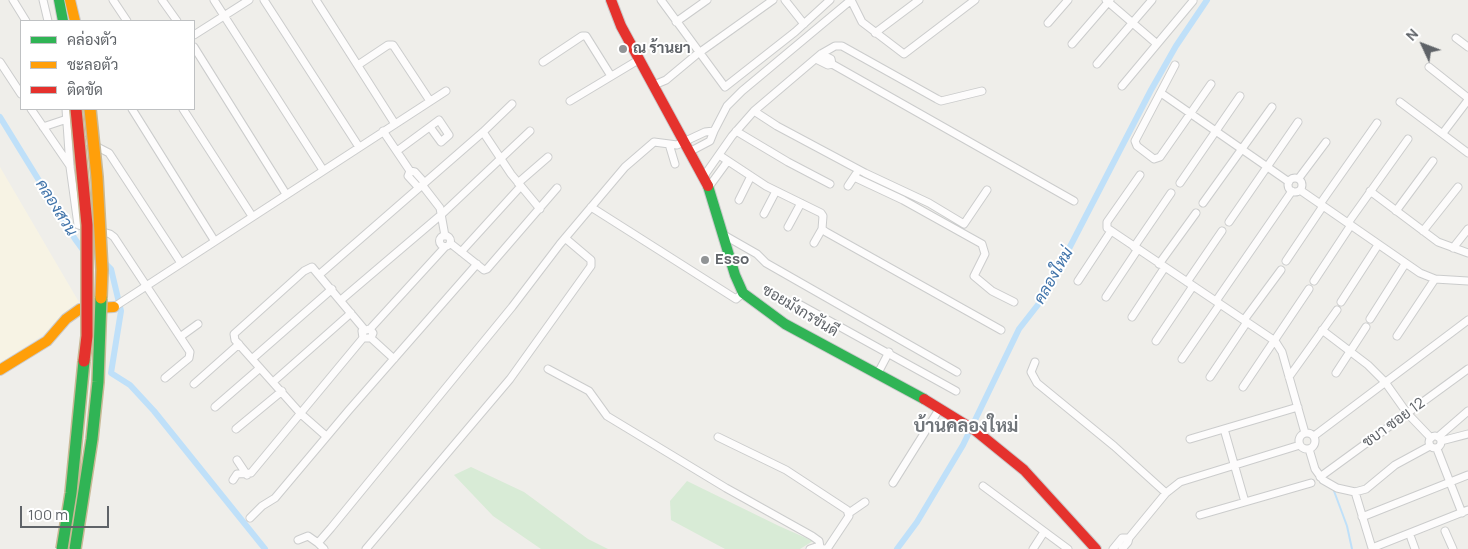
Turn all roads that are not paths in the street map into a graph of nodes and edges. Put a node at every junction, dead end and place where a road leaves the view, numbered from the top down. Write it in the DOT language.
graph roads {
  1 [pos="13,0"];
  2 [pos="43,0"];
  3 [pos="58,0"];
  4 [pos="70,0"];
  5 [pos="113,0"];
  6 [pos="162,0"];
  7 [pos="214,0"];
  8 [pos="249,0"];
  9 [pos="264,0"];
  10 [pos="316,0"];
  11 [pos="611,0"];
  12 [pos="660,0"];
  13 [pos="707,0"];
  14 [pos="773,0"];
  15 [pos="785,0"];
  16 [pos="830,0"];
  17 [pos="851,0"];
  18 [pos="919,0"];
  19 [pos="975,0"];
  20 [pos="1068,0"];
  21 [pos="1152,0"];
  22 [pos="1108,1"];
  23 [pos="1193,1"];
  24 [pos="224,16"];
  25 [pos="25,20"];
  26 [pos="48,20"];
  27 [pos="63,20"];
  28 [pos="75,20"];
  29 [pos="126,20"];
  30 [pos="176,20"];
  31 [pos="676,22"];
  32 [pos="1048,22"];
  33 [pos="1132,23"];
  34 [pos="804,24"];
  35 [pos="875,33"];
  36 [pos="195,34"];
  37 [pos="1456,38"];
  38 [pos="1072,44"];
  39 [pos="1157,44"];
  40 [pos="1468,47"];
  41 [pos="195,49"];
  42 [pos="698,53"];
  43 [pos="819,57"];
  44 [pos="640,59"];
  45 [pos="0,62"];
  46 [pos="543,62"];
  47 [pos="1097,64"];
  48 [pos="358,65"];
  49 [pos="1175,65"];
  50 [pos="1429,67"];
  51 [pos="611,76"];
  52 [pos="659,83"];
  53 [pos="1211,84"];
  54 [pos="1122,86"];
  55 [pos="446,91"];
  56 [pos="982,91"];
  57 [pos="20,92"];
  58 [pos="1161,93"];
  59 [pos="1240,96"];
  60 [pos="1468,99"];
  61 [pos="570,101"];
  62 [pos="430,102"];
  63 [pos="1400,102"];
  64 [pos="512,104"];
  65 [pos="1272,107"];
  66 [pos="32,110"];
  67 [pos="66,110"];
  68 [pos="76,110"];
  69 [pos="90,110"];
  70 [pos="133,110"];
  71 [pos="184,110"];
  72 [pos="754,111"];
  73 [pos="1191,114"];
  74 [pos="67,119"];
  75 [pos="1298,122"];
  76 [pos="1377,123"];
  77 [pos="395,124"];
  78 [pos="43,127"];
  79 [pos="430,127"];
  80 [pos="383,131"];
  81 [pos="530,131"];
  82 [pos="1216,131"];
  83 [pos="68,132"];
  84 [pos="483,132"];
  85 [pos="736,132"];
  86 [pos="1442,133"];
  87 [pos="1408,139"];
  88 [pos="1326,142"];
  89 [pos="669,144"];
  90 [pos="688,146"];
  91 [pos="359,147"];
  92 [pos="1242,150"];
  93 [pos="1468,153"];
  94 [pos="718,155"];
  95 [pos="548,157"];
  96 [pos="501,159"];
  97 [pos="1433,161"];
  98 [pos="404,162"];
  99 [pos="728,162"];
  100 [pos="675,164"];
  101 [pos="70,167"];
  102 [pos="1266,167"];
  103 [pos="323,170"];
  104 [pos="859,170"];
  105 [pos="1140,174"];
  106 [pos="704,176"];
  107 [pos="751,176"];
  108 [pos="854,177"];
  109 [pos="1299,178"];
  110 [pos="1289,182"];
  111 [pos="519,184"];
  112 [pos="830,184"];
  113 [pos="1180,184"];
  114 [pos="421,185"];
  115 [pos="848,186"];
  116 [pos="1458,187"];
  117 [pos="557,188"];
  118 [pos="708,188"];
  119 [pos="987,190"];
  120 [pos="1300,190"];
  121 [pos="776,191"];
  122 [pos="1292,191"];
  123 [pos="1370,191"];
  124 [pos="1171,193"];
  125 [pos="286,194"];
  126 [pos="739,200"];
  127 [pos="1074,201"];
  128 [pos="801,203"];
  129 [pos="1203,203"];
  130 [pos="1322,205"];
  131 [pos="591,206"];
  132 [pos="540,209"];
  133 [pos="1396,211"];
  134 [pos="442,214"];
  135 [pos="764,214"];
  136 [pos="1196,214"];
  137 [pos="252,216"];
  138 [pos="1229,222"];
  139 [pos="1349,224"];
  140 [pos="788,227"];
  141 [pos="822,229"];
  142 [pos="1468,229"];
  143 [pos="1111,231"];
  144 [pos="1222,231"];
  145 [pos="1423,231"];
  146 [pos="722,234"];
  147 [pos="565,238"];
  148 [pos="214,240"];
  149 [pos="814,243"];
  150 [pos="447,245"];
  151 [pos="1378,245"];
  152 [pos="1136,248"];
  153 [pos="1453,248"];
  154 [pos="461,252"];
  155 [pos="1468,253"];
  156 [pos="1286,261"];
  157 [pos="181,263"];
  158 [pos="477,264"];
  159 [pos="1405,264"];
  160 [pos="1162,266"];
  161 [pos="1280,270"];
  162 [pos="320,274"];
  163 [pos="1435,279"];
  164 [pos="1078,281"];
  165 [pos="1314,281"];
  166 [pos="1468,281"];
  167 [pos="1190,284"];
  168 [pos="146,285"];
  169 [pos="332,289"];
  170 [pos="1310,289"];
  171 [pos="743,293"];
  172 [pos="1106,297"];
  173 [pos="341,300"];
  174 [pos="797,302"];
  175 [pos="1014,302"];
  176 [pos="1341,302"];
  177 [pos="1218,303"];
  178 [pos="118,304"];
  179 [pos="1336,310"];
  180 [pos="351,312"];
  181 [pos="1132,317"];
  182 [pos="1370,318"];
  183 [pos="1468,320"];
  184 [pos="1246,321"];
  185 [pos="198,324"];
  186 [pos="1366,327"];
  187 [pos="367,329"];
  188 [pos="1001,330"];
  189 [pos="1322,330"];
  190 [pos="1397,336"];
  191 [pos="180,337"];
  192 [pos="367,338"];
  193 [pos="1156,341"];
  194 [pos="1275,341"];
  195 [pos="238,344"];
  196 [pos="1350,350"];
  197 [pos="890,352"];
  198 [pos="252,359"];
  199 [pos="394,359"];
  200 [pos="1182,359"];
  201 [pos="1035,362"];
  202 [pos="260,368"];
  203 [pos="548,369"];
  204 [pos="1468,369"];
  205 [pos="0,370"];
  206 [pos="957,372"];
  207 [pos="878,373"];
  208 [pos="1336,373"];
  209 [pos="1210,376"];
  210 [pos="1289,377"];
  211 [pos="165,378"];
  212 [pos="274,382"];
  213 [pos="1385,382"];
  214 [pos="194,384"];
  215 [pos="1243,387"];
  216 [pos="282,391"];
  217 [pos="956,391"];
  218 [pos="215,407"];
  219 [pos="1298,407"];
  220 [pos="940,408"];
  221 [pos="1468,411"];
  222 [pos="1407,413"];
  223 [pos="301,414"];
  224 [pos="236,429"];
  225 [pos="1224,429"];
  226 [pos="1305,433"];
  227 [pos="1468,434"];
  228 [pos="326,436"];
  229 [pos="1314,436"];
  230 [pos="718,437"];
  231 [pos="1190,439"];
  232 [pos="1435,442"];
  233 [pos="1300,445"];
  234 [pos="1309,449"];
  235 [pos="237,460"];
  236 [pos="1234,465"];
  237 [pos="247,475"];
  238 [pos="1468,475"];
  239 [pos="1320,477"];
  240 [pos="233,480"];
  241 [pos="1450,482"];
  242 [pos="893,483"];
  243 [pos="1311,483"];
  244 [pos="983,486"];
  245 [pos="1355,492"];
  246 [pos="1166,493"];
  247 [pos="865,502"];
  248 [pos="1245,502"];
  249 [pos="1465,511"];
  250 [pos="850,513"];
  251 [pos="1200,515"];
  252 [pos="1362,517"];
  253 [pos="250,518"];
  254 [pos="1445,531"];
  255 [pos="1044,532"];
  256 [pos="1129,538"];
  257 [pos="1411,538"];
  258 [pos="298,540"];
  259 [pos="318,543"];
  260 [pos="824,548"];
  261 [pos="1094,548"];
  262 [pos="62,549"];
  263 [pos="75,549"];
  264 [pos="324,549"];
  265 [pos="366,549"];
  266 [pos="810,549"];
  267 [pos="1033,549"];
  268 [pos="1068,549"];
  269 [pos="1113,549"];
  270 [pos="1122,549"];
  271 [pos="1415,549"];
  272 [pos="1453,549"];
  1 -- 25 [label="street"];
  2 -- 26 [label="street"];
  3 -- 27 [label="main road"];
  4 -- 28 [label="main road"];
  5 -- 29 [label="street"];
  6 -- 30 [label="street"];
  7 -- 24 [label="street"];
  8 -- 24 [label="street"];
  9 -- 91 [label="street"];
  10 -- 48 [label="street"];
  11 -- 44 [label="main road, ซอยมังกรขันดี"];
  12 -- 31 [label="street"];
  13 -- 31 [label="street"];
  14 -- 42 [label="street"];
  15 -- 34 [label="street"];
  16 -- 34 [label="street"];
  17 -- 35 [label="street"];
  17 -- 90 [label="street"];
  18 -- 35 [label="street"];
  19 -- 35 [label="street"];
  20 -- 32 [label="street"];
  21 -- 33 [label="street"];
  22 -- 33 [label="street"];
  22 -- 38 [label="street"];
  23 -- 39 [label="street"];
  24 -- 36 [label="street"];
  24 -- 103 [label="street"];
  31 -- 42 [label="street"];
  33 -- 39 [label="street"];
  33 -- 47 [label="street"];
  34 -- 42 [label="street"];
  37 -- 40 [label="street"];
  39 -- 54 [label="street"];
  41 -- 125 [label="street"];
  42 -- 52 [label="street"];
  43 -- 56 [label="street"];
  43 -- 72 [label="street"];
  43 -- 127 [label="street"];
  44 -- 51 [label="street"];
  44 -- 52 [label="main road, ซอยมังกรขันดี"];
  45 -- 57 [label="street"];
  46 -- 51 [label="street"];
  48 -- 62 [label="street"];
  48 -- 77 [label="street"];
  49 -- 58 [label="street"];
  50 -- 60 [label="street"];
  51 -- 61 [label="street"];
  52 -- 90 [label="main road, ซอยมังกรขันดี"];
  53 -- 73 [label="street"];
  55 -- 62 [label="street"];
  58 -- 73 [label="street"];
  58 -- 73 [label="street"];
  59 -- 82 [label="street"];
  60 -- 86 [label="street"];
  62 -- 77 [label="street"];
  63 -- 86 [label="street"];
  64 -- 84 [label="street"];
  65 -- 92 [label="street"];
  66 -- 78 [label="street"];
  67 -- 74 [label="street"];
  68 -- 262 [label="main road, bridge"];
  69 -- 263 [label="main road, bridge"];
  70 -- 148 [label="street"];
  71 -- 137 [label="street"];
  72 -- 85 [label="street"];
  72 -- 104 [label="street"];
  73 -- 82 [label="street"];
  74 -- 78 [label="street"];
  74 -- 83 [label="street"];
  75 -- 102 [label="street"];
  76 -- 130 [label="street"];
  77 -- 80 [label="street"];
  78 -- 101 [label="street"];
  79 -- 98 [label="street"];
  80 -- 91 [label="street"];
  80 -- 98 [label="street"];
  81 -- 96 [label="street"];
  82 -- 92 [label="street"];
  82 -- 113 [label="street"];
  83 -- 101 [label="street"];
  83 -- 157 [label="street"];
  84 -- 96 [label="street"];
  84 -- 114 [label="street"];
  85 -- 94 [label="street"];
  85 -- 112 [label="street"];
  86 -- 93 [label="street"];
  87 -- 123 [label="street"];
  88 -- 109 [label="street"];
  89 -- 90 [label="street"];
  89 -- 100 [label="street"];
  89 -- 131 [label="street"];
  90 -- 106 [label="main road, ซอยมังกรขันดี"];
  91 -- 103 [label="street"];
  92 -- 102 [label="street"];
  92 -- 129 [label="street"];
  94 -- 99 [label="street"];
  94 -- 106 [label="street"];
  95 -- 111 [label="street"];
  96 -- 111 [label="street"];
  96 -- 134 [label="street"];
  97 -- 133 [label="street"];
  98 -- 114 [label="street"];
  99 -- 107 [label="street"];
  99 -- 118 [label="street"];
  101 -- 168 [label="street"];
  102 -- 110 [label="street"];
  102 -- 138 [label="street"];
  103 -- 125 [label="street"];
  104 -- 108 [label="street"];
  104 -- 119 [label="street"];
  105 -- 143 [label="street"];
  106 -- 118 [label="main road, ซอยมังกรขันดี"];
  107 -- 121 [label="street"];
  107 -- 126 [label="street"];
  108 -- 115 [label="street"];
  108 -- 175 [label="street"];
  109 -- 110 [label="street"];
  109 -- 120 [label="street"];
  110 -- 122 [label="street"];
  111 -- 132 [label="street"];
  111 -- 154 [label="street"];
  114 -- 134 [label="street"];
  114 -- 162 [label="street"];
  116 -- 145 [label="street"];
  117 -- 132 [label="street"];
  118 -- 146 [label="main road, ซอยมังกรขันดี"];
  120 -- 122 [label="street"];
  120 -- 130 [label="street"];
  121 -- 128 [label="street"];
  121 -- 135 [label="street"];
  122 -- 177 [label="street"];
  123 -- 133 [label="street"];
  123 -- 139 [label="street"];
  124 -- 152 [label="street"];
  125 -- 137 [label="street"];
  128 -- 140 [label="street"];
  128 -- 141 [label="street"];
  130 -- 139 [label="street"];
  130 -- 156 [label="street"];
  131 -- 147 [label="street"];
  131 -- 171 [label="street"];
  132 -- 158 [label="street"];
  133 -- 145 [label="street"];
  134 -- 150 [label="street"];
  134 -- 173 [label="street"];
  136 -- 160 [label="street"];
  137 -- 148 [label="street"];
  139 -- 151 [label="street"];
  139 -- 165 [label="street"];
  141 -- 149 [label="street"];
  141 -- 188 [label="street"];
  142 -- 153 [label="street"];
  143 -- 152 [label="street"];
  143 -- 164 [label="street"];
  144 -- 167 [label="street"];
  145 -- 153 [label="street"];
  146 -- 171 [label="main road, ซอยมังกรขันดี"];
  146 -- 206 [label="street"];
  147 -- 259 [label="street"];
  147 -- 265 [label="street"];
  148 -- 157 [label="street"];
  150 -- 154 [label="street"];
  150 -- 187 [label="street"];
  151 -- 159 [label="street"];
  151 -- 176 [label="street"];
  152 -- 160 [label="street"];
  152 -- 172 [label="street"];
  153 -- 155 [label="street"];
  154 -- 158 [label="street"];
  157 -- 168 [label="street"];
  158 -- 199 [label="street"];
  159 -- 163 [label="street"];
  159 -- 182 [label="street"];
  160 -- 167 [label="street"];
  160 -- 181 [label="street"];
  161 -- 184 [label="street"];
  162 -- 169 [label="street"];
  162 -- 195 [label="street"];
  163 -- 166 [label="street"];
  163 -- 190 [label="street"];
  167 -- 177 [label="street"];
  167 -- 193 [label="street"];
  168 -- 178 [label="street"];
  168 -- 191 [label="street"];
  169 -- 173 [label="street"];
  169 -- 198 [label="street"];
  170 -- 194 [label="street"];
  171 -- 207 [label="main road, ซอยมังกรขันดี"];
  173 -- 180 [label="street"];
  174 -- 197 [label="street"];
  177 -- 184 [label="street"];
  177 -- 200 [label="street"];
  178 -- 205 [label="main road"];
  179 -- 189 [label="street"];
  180 -- 187 [label="street"];
  180 -- 212 [label="street"];
  183 -- 213 [label="street"];
  184 -- 194 [label="street"];
  184 -- 209 [label="street"];
  185 -- 191 [label="street"];
  186 -- 196 [label="street"];
  187 -- 192 [label="street"];
  189 -- 196 [label="street"];
  189 -- 210 [label="street"];
  191 -- 211 [label="street"];
  192 -- 199 [label="street"];
  192 -- 223 [label="street"];
  194 -- 210 [label="street"];
  194 -- 215 [label="street"];
  195 -- 198 [label="street"];
  195 -- 214 [label="street"];
  196 -- 208 [label="street"];
  196 -- 213 [label="street"];
  197 -- 207 [label="street"];
  197 -- 217 [label="street"];
  198 -- 202 [label="street"];
  199 -- 228 [label="street"];
  201 -- 246 [label="street"];
  202 -- 212 [label="street"];
  202 -- 218 [label="street"];
  203 -- 260 [label="street"];
  204 -- 222 [label="street, ชบา ซอย 12"];
  207 -- 220 [label="main road, ซอยมังกรขันดี"];
  210 -- 219 [label="street"];
  212 -- 216 [label="street"];
  213 -- 222 [label="street"];
  213 -- 229 [label="street"];
  216 -- 223 [label="street"];
  216 -- 224 [label="street"];
  219 -- 225 [label="street"];
  219 -- 226 [label="street"];
  220 -- 242 [label="street"];
  220 -- 261 [label="main road, ซอยมังกรขันดี"];
  221 -- 232 [label="street"];
  222 -- 232 [label="street"];
  222 -- 239 [label="street, ชบา ซอย 12"];
  223 -- 228 [label="street"];
  223 -- 237 [label="street"];
  225 -- 231 [label="street"];
  225 -- 236 [label="street"];
  226 -- 229 [label="street"];
  226 -- 233 [label="street"];
  227 -- 232 [label="street"];
  228 -- 253 [label="street"];
  229 -- 234 [label="street"];
  230 -- 250 [label="street"];
  232 -- 241 [label="street"];
  232 -- 245 [label="street"];
  233 -- 234 [label="street"];
  233 -- 236 [label="street"];
  234 -- 239 [label="street"];
  235 -- 237 [label="street"];
  236 -- 246 [label="street"];
  236 -- 248 [label="street"];
  237 -- 240 [label="street"];
  238 -- 241 [label="street"];
  239 -- 245 [label="street"];
  241 -- 249 [label="street"];
  241 -- 252 [label="street"];
  243 -- 248 [label="street"];
  244 -- 255 [label="street"];
  245 -- 252 [label="street"];
  246 -- 256 [label="street"];
  247 -- 250 [label="street"];
  248 -- 251 [label="street"];
  249 -- 252 [label="street"];
  250 -- 260 [label="street"];
  254 -- 272 [label="street"];
  255 -- 267 [label="street"];
  255 -- 268 [label="street"];
  256 -- 269 [label="street"];
  256 -- 270 [label="street"];
  257 -- 271 [label="street"];
  258 -- 259 [label="street"];
  259 -- 264 [label="street"];
  260 -- 266 [label="street"];
}
